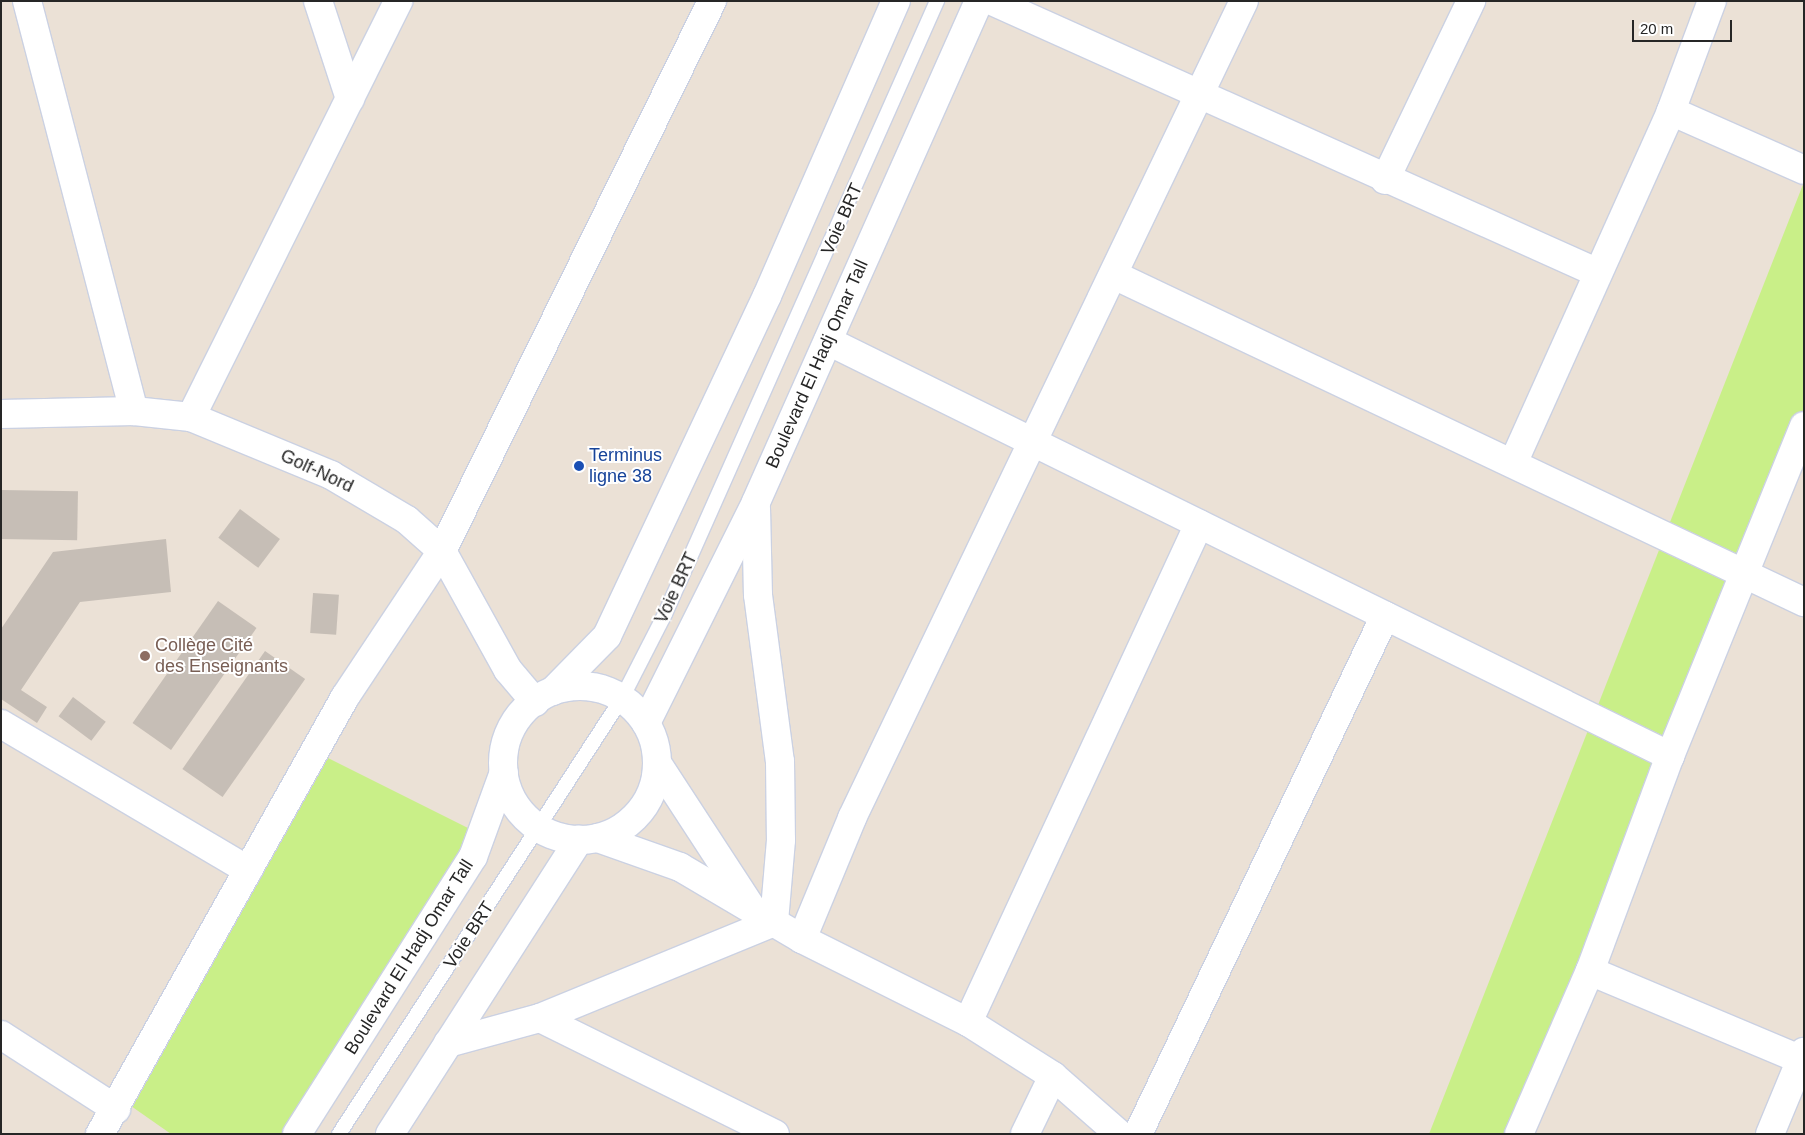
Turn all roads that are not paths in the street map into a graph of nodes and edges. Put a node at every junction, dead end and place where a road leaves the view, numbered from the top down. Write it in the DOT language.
graph roads {
  1 [pos="27,1"];
  2 [pos="318,1"];
  3 [pos="398,1"];
  4 [pos="712,1"];
  5 [pos="896,1"];
  6 [pos="937,1"];
  7 [pos="979,1"];
  8 [pos="992,1"];
  9 [pos="1244,1"];
  10 [pos="1471,1"];
  11 [pos="1712,1"];
  12 [pos="1199,96"];
  13 [pos="350,99"];
  14 [pos="1671,111"];
  15 [pos="1804,170"];
  16 [pos="1385,180"];
  17 [pos="1598,273"];
  18 [pos="1114,276"];
  19 [pos="828,341"];
  20 [pos="134,411"];
  21 [pos="1,414"];
  22 [pos="191,417"];
  23 [pos="1804,426"];
  24 [pos="1035,443"];
  25 [pos="1514,461"];
  26 [pos="756,502"];
  27 [pos="1199,524"];
  28 [pos="442,551"];
  29 [pos="1742,576"];
  30 [pos="1804,602"];
  31 [pos="1385,616"];
  32 [pos="544,696"];
  33 [pos="622,698"];
  34 [pos="646,723"];
  35 [pos="2,726"];
  36 [pos="1670,756"];
  37 [pos="657,763"];
  38 [pos="504,772"];
  39 [pos="539,828"];
  40 [pos="589,839"];
  41 [pos="248,870"];
  42 [pos="763,916"];
  43 [pos="802,939"];
  44 [pos="1590,971"];
  45 [pos="540,1018"];
  46 [pos="968,1022"];
  47 [pos="1,1035"];
  48 [pos="448,1043"];
  49 [pos="1803,1058"];
  50 [pos="1053,1076"];
  51 [pos="116,1109"];
  52 [pos="1518,1133"];
  53 [pos="100,1134"];
  54 [pos="297,1134"];
  55 [pos="339,1134"];
  56 [pos="390,1134"];
  57 [pos="775,1134"];
  58 [pos="1026,1134"];
  59 [pos="1119,1134"];
  60 [pos="1138,1134"];
  61 [pos="1770,1134"];
  1 -- 20 [label="street"];
  2 -- 13 [label="street"];
  3 -- 13 [label="street"];
  4 -- 28 [label="street"];
  5 -- 32 [label="street, Boulevard El Hadj Omar Tall"];
  6 -- 33 [label="lane, Voie BRT"];
  7 -- 19 [label="street, Boulevard El Hadj Omar Tall"];
  8 -- 12 [label="street"];
  9 -- 12 [label="street"];
  10 -- 16 [label="street"];
  11 -- 14 [label="street"];
  12 -- 16 [label="street"];
  12 -- 18 [label="street"];
  13 -- 22 [label="street"];
  14 -- 15 [label="street"];
  14 -- 17 [label="street"];
  16 -- 17 [label="street"];
  17 -- 25 [label="street"];
  18 -- 24 [label="street"];
  18 -- 25 [label="street"];
  19 -- 24 [label="street"];
  19 -- 26 [label="street, Boulevard El Hadj Omar Tall"];
  20 -- 21 [label="street, Golf-Nord"];
  20 -- 22 [label="street, Golf-Nord"];
  22 -- 28 [label="street, Golf-Nord"];
  23 -- 29 [label="street"];
  24 -- 27 [label="street"];
  24 -- 43 [label="street"];
  25 -- 29 [label="street"];
  26 -- 34 [label="street, Boulevard El Hadj Omar Tall"];
  26 -- 42 [label="street"];
  27 -- 31 [label="street"];
  27 -- 46 [label="street"];
  28 -- 32 [label="street, Golf-Nord"];
  28 -- 41 [label="street"];
  29 -- 30 [label="street"];
  29 -- 36 [label="street"];
  31 -- 36 [label="street"];
  31 -- 60 [label="street"];
  32 -- 33 [label="street"];
  32 -- 38 [label="street, Boulevard El Hadj Omar Tall"];
  33 -- 34 [label="street"];
  33 -- 39 [label="lane, Voie BRT"];
  34 -- 37 [label="street"];
  35 -- 41 [label="street"];
  36 -- 44 [label="street"];
  37 -- 40 [label="street"];
  37 -- 42 [label="street"];
  38 -- 39 [label="street, Boulevard El Hadj Omar Tall"];
  38 -- 54 [label="street, Boulevard El Hadj Omar Tall"];
  39 -- 40 [label="street"];
  39 -- 55 [label="lane, Voie BRT"];
  40 -- 42 [label="street"];
  40 -- 48 [label="street"];
  41 -- 51 [label="street"];
  42 -- 43 [label="street"];
  42 -- 45 [label="street"];
  43 -- 46 [label="street"];
  44 -- 49 [label="street"];
  44 -- 52 [label="street"];
  45 -- 48 [label="street"];
  45 -- 57 [label="street"];
  46 -- 50 [label="street"];
  47 -- 51 [label="street"];
  48 -- 56 [label="street"];
  49 -- 61 [label="street"];
  50 -- 58 [label="street"];
  50 -- 59 [label="street"];
  51 -- 53 [label="street"];
}
